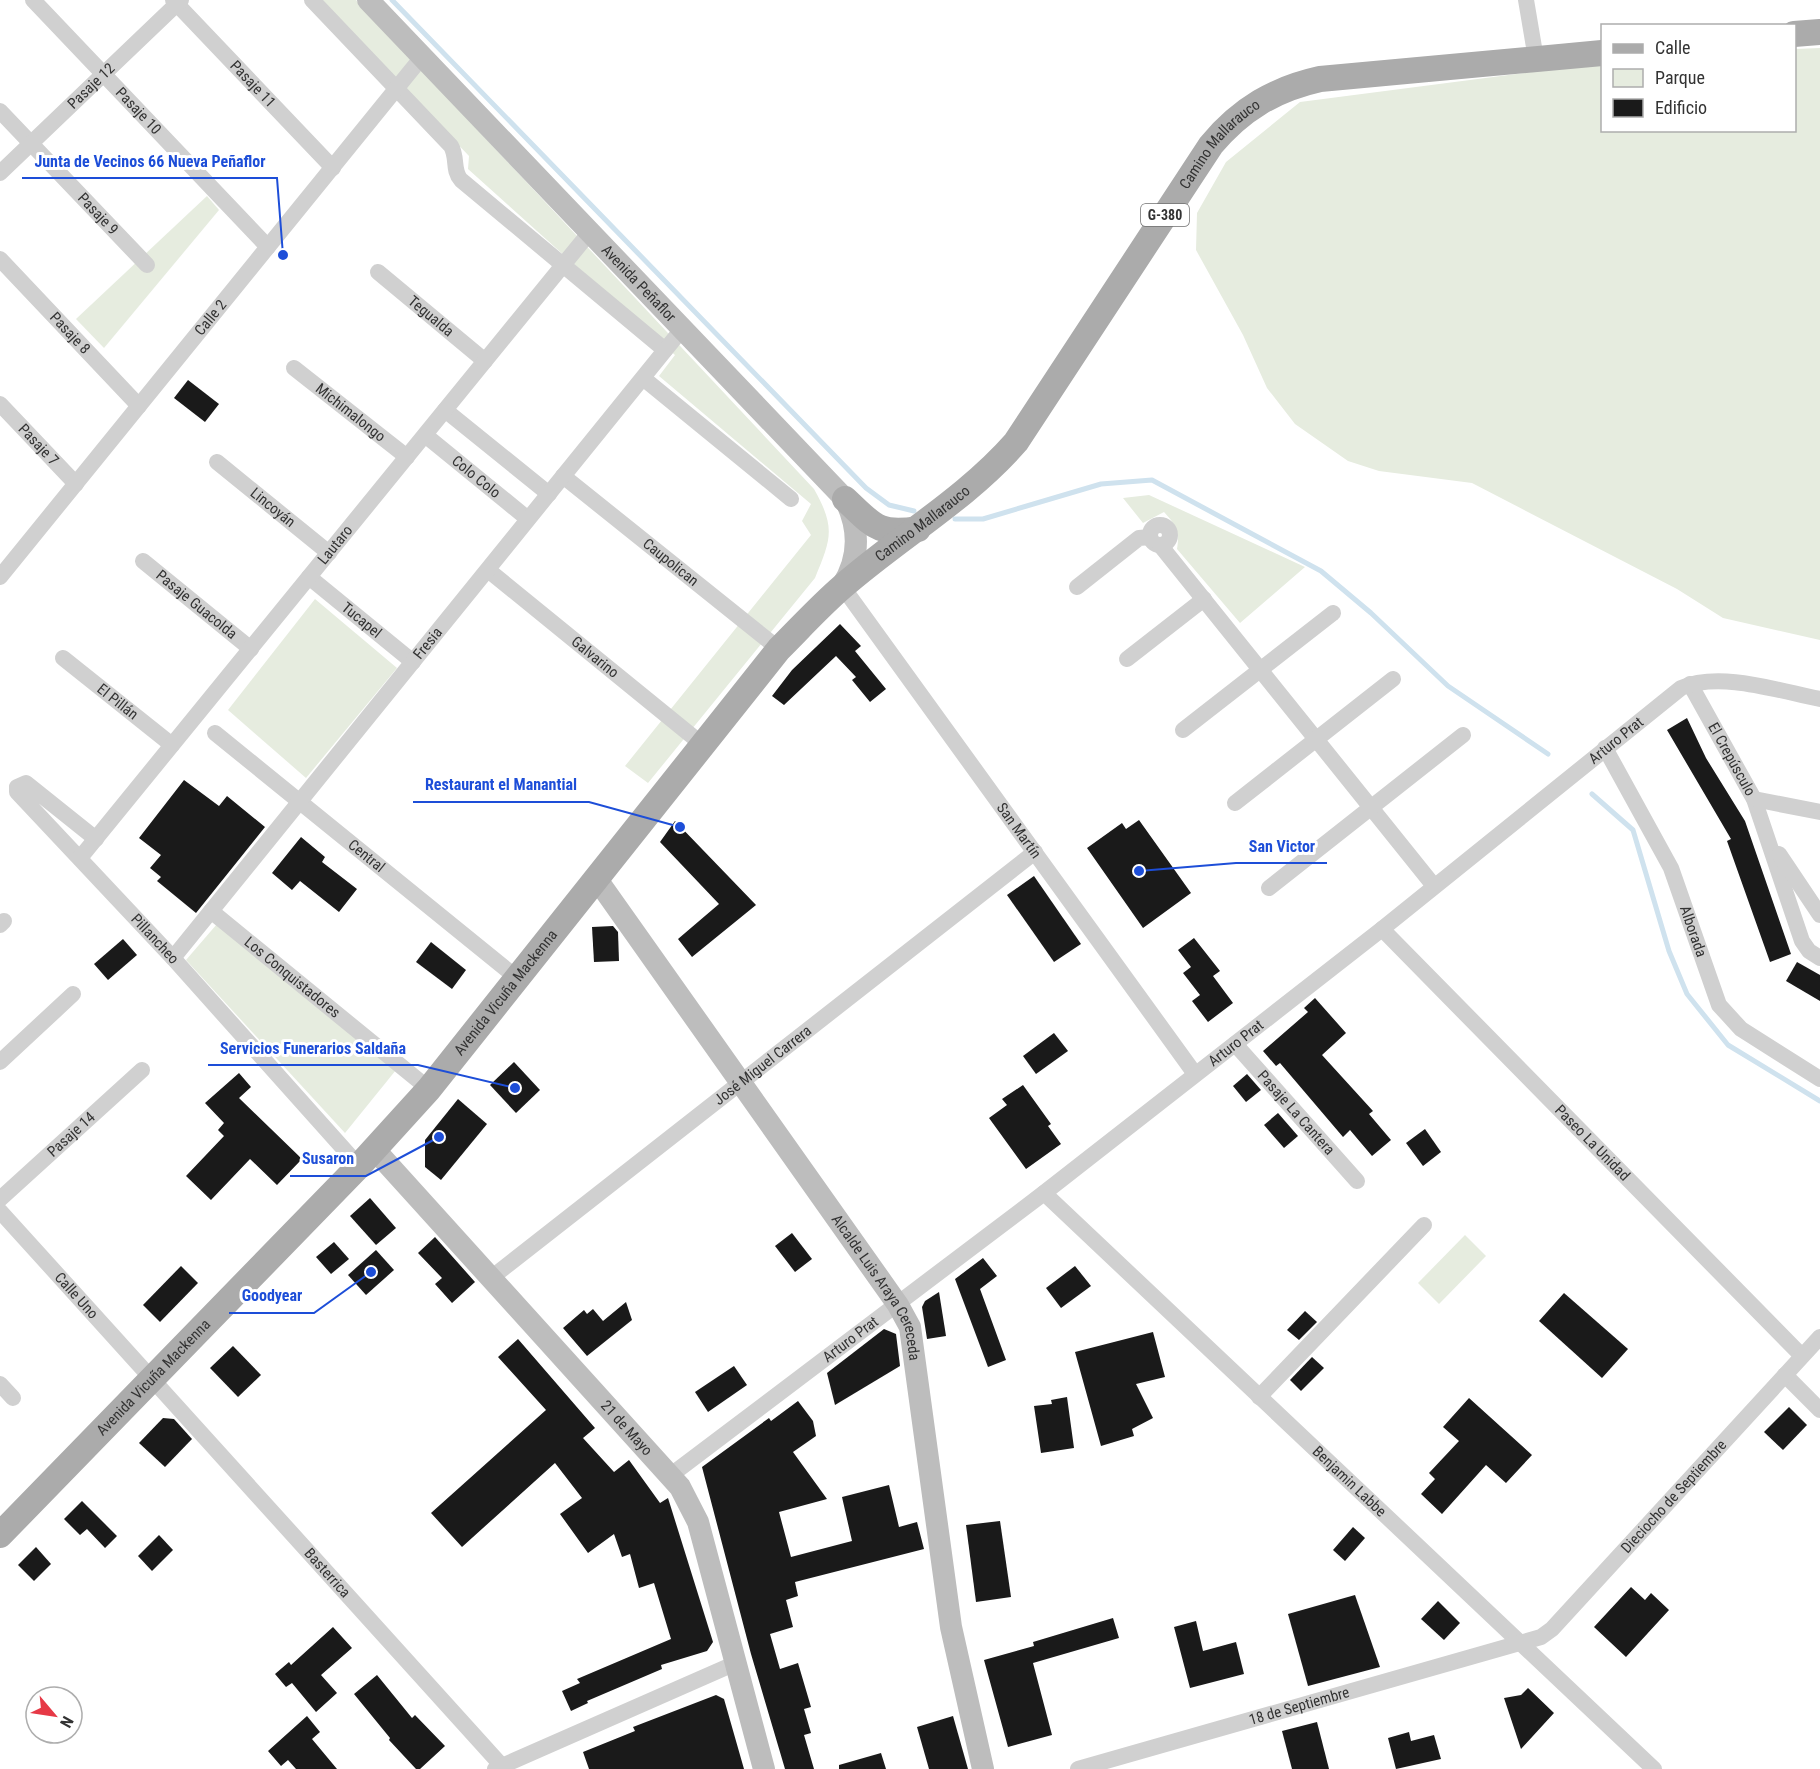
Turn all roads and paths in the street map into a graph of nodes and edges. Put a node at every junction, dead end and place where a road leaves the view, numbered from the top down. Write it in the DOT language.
graph roads {
  1 [pos="33,0"];
  2 [pos="312,0"];
  3 [pos="368,0"];
  4 [pos="1526,0"];
  5 [pos="177,1"];
  6 [pos="1820,32"];
  7 [pos="1796,34"];
  8 [pos="1601,52"];
  9 [pos="422,57"];
  10 [pos="1536,59"];
  11 [pos="104,74"];
  12 [pos="396,89"];
  13 [pos="0,111"];
  14 [pos="31,144"];
  15 [pos="333,168"];
  16 [pos="0,173"];
  17 [pos="590,232"];
  18 [pos="268,247"];
  19 [pos="0,259"];
  20 [pos="563,265"];
  21 [pos="147,266"];
  22 [pos="378,272"];
  23 [pos="683,328"];
  24 [pos="665,350"];
  25 [pos="485,361"];
  26 [pos="294,368"];
  27 [pos="643,378"];
  28 [pos="0,404"];
  29 [pos="139,406"];
  30 [pos="445,410"];
  31 [pos="424,435"];
  32 [pos="407,457"];
  33 [pos="217,462"];
  34 [pos="563,476"];
  35 [pos="76,484"];
  36 [pos="549,494"];
  37 [pos="791,499"];
  38 [pos="845,499"];
  39 [pos="528,519"];
  40 [pos="918,529"];
  41 [pos="328,553"];
  42 [pos="6,558"];
  43 [pos="142,561"];
  44 [pos="488,570"];
  45 [pos="309,577"];
  46 [pos="0,578"];
  47 [pos="842,586"];
  48 [pos="1077,587"];
  49 [pos="1204,599"];
  50 [pos="1333,613"];
  51 [pos="251,649"];
  52 [pos="779,649"];
  53 [pos="63,658"];
  54 [pos="1127,659"];
  55 [pos="413,662"];
  56 [pos="1261,669"];
  57 [pos="1393,679"];
  58 [pos="1690,684"];
  59 [pos="1820,699"];
  60 [pos="1183,730"];
  61 [pos="215,733"];
  62 [pos="1463,735"];
  63 [pos="1316,738"];
  64 [pos="172,745"];
  65 [pos="703,745"];
  66 [pos="1605,748"];
  67 [pos="1754,799"];
  68 [pos="300,801"];
  69 [pos="1235,802"];
  70 [pos="1372,808"];
  71 [pos="1820,812"];
  72 [pos="1767,836"];
  73 [pos="96,839"];
  74 [pos="1035,852"];
  75 [pos="80,858"];
  76 [pos="597,878"];
  77 [pos="1434,886"];
  78 [pos="1269,888"];
  79 [pos="211,911"];
  80 [pos="1820,915"];
  81 [pos="1382,929"];
  82 [pos="173,958"];
  83 [pos="1820,958"];
  84 [pos="517,978"];
  85 [pos="73,994"];
  86 [pos="1235,1044"];
  87 [pos="0,1062"];
  88 [pos="142,1070"];
  89 [pos="1195,1074"];
  90 [pos="1820,1079"];
  91 [pos="741,1081"];
  92 [pos="429,1089"];
  93 [pos="367,1158"];
  94 [pos="1358,1180"];
  95 [pos="1044,1193"];
  96 [pos="0,1199"];
  97 [pos="0,1211"];
  98 [pos="1424,1225"];
  99 [pos="491,1278"];
  100 [pos="898,1305"];
  101 [pos="1820,1337"];
  102 [pos="1802,1356"];
  103 [pos="1785,1375"];
  104 [pos="153,1380"];
  105 [pos="0,1384"];
  106 [pos="1259,1397"];
  107 [pos="13,1398"];
  108 [pos="1820,1410"];
  109 [pos="671,1475"];
  110 [pos="0,1535"];
  111 [pos="1520,1644"];
  112 [pos="736,1663"];
  113 [pos="498,1767"];
  114 [pos="764,1769"];
  115 [pos="982,1769"];
  116 [pos="1078,1769"];
  117 [pos="1654,1769"];
  1 -- 11 [label="street, Pasaje 10"];
  2 -- 12 [label="street, Avenida Peñaflor"];
  3 -- 9 [label="main road, Avenida Peñaflor"];
  4 -- 10 [label="street"];
  5 -- 11 [label="street, Pasaje 12"];
  5 -- 15 [label="street, Pasaje 11"];
  6 -- 7 [label="main road"];
  8 -- 10 [label="main road, Camino Mallarauco / G-380"];
  9 -- 12 [label="street, Calle 2"];
  9 -- 17 [label="main road, Avenida Peñaflor"];
  10 -- 40 [label="main road, Camino Mallarauco / G-380"];
  11 -- 14 [label="street, Pasaje 12"];
  11 -- 18 [label="street, Pasaje 10"];
  12 -- 15 [label="street, Calle 2"];
  12 -- 20 [label="street, Avenida Peñaflor"];
  13 -- 14 [label="street, Pasaje 9"];
  14 -- 16 [label="street, Pasaje 12"];
  14 -- 21 [label="street, Pasaje 9"];
  15 -- 18 [label="street, Calle 2"];
  17 -- 20 [label="street, Lautaro"];
  17 -- 23 [label="main road, Avenida Peñaflor"];
  18 -- 29 [label="street, Calle 2"];
  19 -- 29 [label="street, Pasaje 8"];
  20 -- 24 [label="street, Avenida Peñaflor"];
  20 -- 25 [label="street, Lautaro"];
  22 -- 25 [label="street, Tegualda"];
  23 -- 24 [label="street, Fresia"];
  23 -- 38 [label="main road, Avenida Peñaflor"];
  24 -- 27 [label="street, Fresia"];
  25 -- 30 [label="street, Lautaro"];
  26 -- 32 [label="street, Michimalongo"];
  27 -- 34 [label="street, Fresia"];
  27 -- 37 [label="street"];
  28 -- 35 [label="street, Pasaje 7"];
  29 -- 35 [label="street, Calle 2"];
  30 -- 31 [label="street, Lautaro"];
  30 -- 36 [label="street"];
  31 -- 32 [label="street, Lautaro"];
  31 -- 39 [label="street, Colo Colo"];
  32 -- 41 [label="street, Lautaro"];
  33 -- 41 [label="street, Lincoyán"];
  34 -- 36 [label="street, Fresia"];
  34 -- 52 [label="street, Caupolican"];
  35 -- 42 [label="street, Calle 2"];
  36 -- 39 [label="street, Fresia"];
  38 -- 40 [label="main road"];
  38 -- 47 [label="main road, Avenida Peñaflor"];
  39 -- 44 [label="street, Fresia"];
  40 -- 47 [label="main road, Camino Mallarauco / G-380"];
  41 -- 45 [label="street, Lautaro"];
  42 -- 46 [label="street, Calle 2"];
  43 -- 51 [label="street, Pasaje Guacolda"];
  44 -- 55 [label="street, Fresia"];
  44 -- 65 [label="street, Galvarino"];
  45 -- 51 [label="street, Lautaro"];
  45 -- 55 [label="street, Tucapel"];
  47 -- 52 [label="main road, Avenida Vicuña Mackenna"];
  47 -- 74 [label="street, San Martín"];
  48 -- 49 [label="street"];
  49 -- 54 [label="street"];
  49 -- 56 [label="street"];
  50 -- 56 [label="street"];
  51 -- 64 [label="street, Lautaro"];
  52 -- 65 [label="main road, Avenida Vicuña Mackenna"];
  53 -- 64 [label="street, El Pillán"];
  55 -- 68 [label="street, Fresia"];
  56 -- 60 [label="street"];
  56 -- 63 [label="street"];
  57 -- 63 [label="street"];
  58 -- 59 [label="street, Arturo Prat"];
  58 -- 66 [label="street, Arturo Prat"];
  58 -- 67 [label="street, El Crepúsculo"];
  61 -- 68 [label="street, Central"];
  62 -- 70 [label="street"];
  63 -- 69 [label="street"];
  63 -- 70 [label="street"];
  64 -- 73 [label="street, Lautaro"];
  65 -- 76 [label="main road, Avenida Vicuña Mackenna"];
  66 -- 77 [label="street, Arturo Prat"];
  66 -- 90 [label="street, Alborada"];
  67 -- 71 [label="street"];
  67 -- 72 [label="street, El Crepúsculo"];
  68 -- 79 [label="street, Fresia"];
  68 -- 84 [label="street, Central"];
  70 -- 77 [label="street"];
  70 -- 78 [label="street"];
  72 -- 80 [label="street, El Crepúsculo"];
  72 -- 83 [label="street, El Crepúsculo"];
  73 -- 75 [label="street, Lautaro"];
  73 -- 75 [label="street, Pillancheo"];
  74 -- 89 [label="street, San Martín"];
  74 -- 91 [label="street, José Miguel Carrera"];
  75 -- 82 [label="street, Pillancheo"];
  76 -- 84 [label="main road, Avenida Vicuña Mackenna"];
  76 -- 91 [label="main road, Alcalde Luis Araya Cereceda"];
  77 -- 81 [label="street, Arturo Prat"];
  79 -- 82 [label="street, Fresia"];
  79 -- 92 [label="street, Los Conquistadores"];
  81 -- 86 [label="street, Arturo Prat"];
  81 -- 102 [label="street, Paseo La Unidad"];
  82 -- 93 [label="street, Pillancheo"];
  84 -- 92 [label="main road, Avenida Vicuña Mackenna"];
  85 -- 87 [label="street"];
  86 -- 89 [label="street, Arturo Prat"];
  86 -- 94 [label="street, Pasaje La Cantera"];
  88 -- 96 [label="street, Pasaje 14"];
  89 -- 95 [label="street, Arturo Prat"];
  91 -- 99 [label="street, José Miguel Carrera"];
  91 -- 100 [label="main road, Alcalde Luis Araya Cereceda"];
  92 -- 93 [label="main road, Avenida Vicuña Mackenna"];
  93 -- 99 [label="main road, 21 de Mayo"];
  93 -- 104 [label="main road, Avenida Vicuña Mackenna"];
  95 -- 100 [label="street, Arturo Prat"];
  95 -- 106 [label="street, Benjamin Labbe"];
  97 -- 104 [label="street, Calle Uno"];
  98 -- 106 [label="street"];
  99 -- 109 [label="main road, 21 de Mayo"];
  100 -- 109 [label="street, Arturo Prat"];
  100 -- 115 [label="main road, Alcalde Luis Araya Cereceda"];
  101 -- 102 [label="street, Dieciocho de Septiembre"];
  102 -- 103 [label="street, Dieciocho de Septiembre"];
  103 -- 108 [label="street"];
  103 -- 111 [label="street, Dieciocho de Septiembre"];
  104 -- 110 [label="main road, Avenida Vicuña Mackenna"];
  104 -- 113 [label="street, Basterrica"];
  105 -- 107 [label="street"];
  106 -- 111 [label="street, Benjamin Labbe"];
  109 -- 112 [label="main road, 21 de Mayo"];
  111 -- 116 [label="street, 18 de Septiembre"];
  111 -- 117 [label="street, Benjamin Labbe"];
  112 -- 113 [label="street, Basterrica"];
  112 -- 114 [label="main road, 21 de Mayo"];
}
